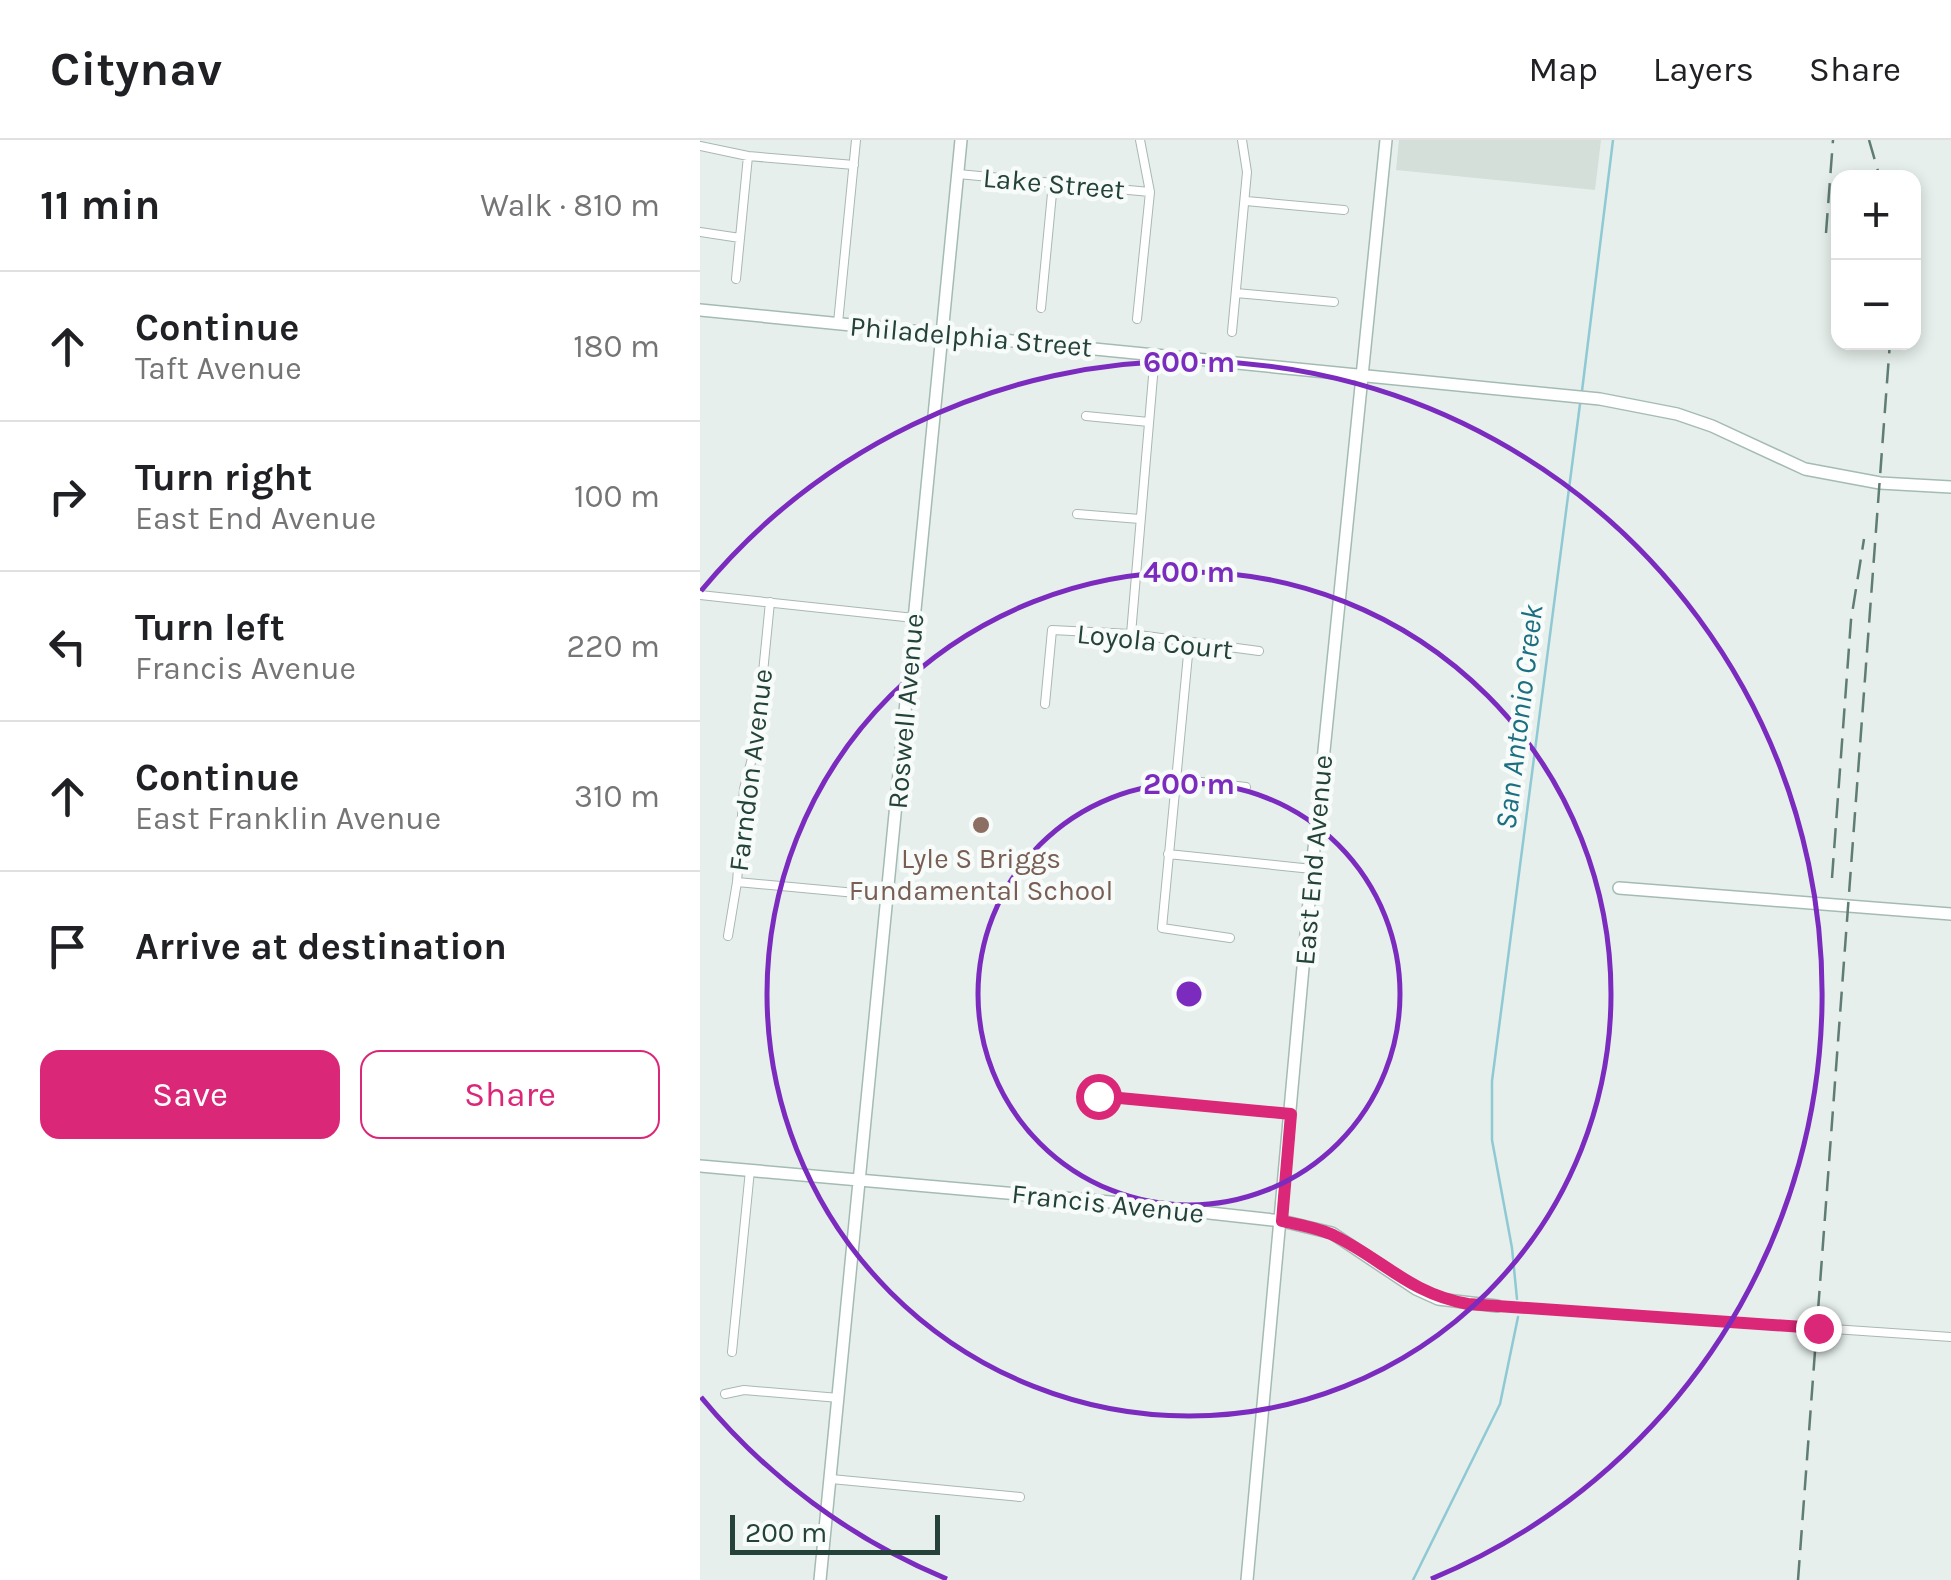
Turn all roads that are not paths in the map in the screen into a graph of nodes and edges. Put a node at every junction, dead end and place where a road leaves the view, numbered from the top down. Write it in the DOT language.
graph roads {
  1 [pos="856,140"];
  2 [pos="961,140"];
  3 [pos="1140,140"];
  4 [pos="1242,140"];
  5 [pos="1386,140"];
  6 [pos="700,146"];
  7 [pos="748,156"];
  8 [pos="854,164"];
  9 [pos="958,174"];
  10 [pos="1053,183"];
  11 [pos="1150,192"];
  12 [pos="1246,201"];
  13 [pos="1344,210"];
  14 [pos="700,232"];
  15 [pos="740,238"];
  16 [pos="736,279"];
  17 [pos="1236,293"];
  18 [pos="1334,302"];
  19 [pos="1041,308"];
  20 [pos="700,310"];
  21 [pos="1137,319"];
  22 [pos="838,324"];
  23 [pos="1232,332"];
  24 [pos="941,334"];
  25 [pos="1155,354"];
  26 [pos="1361,374"];
  27 [pos="1086,416"];
  28 [pos="1149,422"];
  29 [pos="1951,487"];
  30 [pos="1077,514"];
  31 [pos="1140,519"];
  32 [pos="700,595"];
  33 [pos="770,602"];
  34 [pos="914,618"];
  35 [pos="1131,634"];
  36 [pos="1188,644"];
  37 [pos="1259,652"];
  38 [pos="1045,704"];
  39 [pos="1175,779"];
  40 [pos="1246,787"];
  41 [pos="1168,854"];
  42 [pos="1312,869"];
  43 [pos="737,882"];
  44 [pos="1620,888"];
  45 [pos="888,896"];
  46 [pos="1951,914"];
  47 [pos="728,936"];
  48 [pos="1230,938"];
  49 [pos="1098,1096"];
  50 [pos="1291,1114"];
  51 [pos="700,1166"];
  52 [pos="750,1170"];
  53 [pos="861,1180"];
  54 [pos="1282,1221"];
  55 [pos="1497,1306"];
  56 [pos="1951,1337"];
  57 [pos="732,1352"];
  58 [pos="725,1394"];
  59 [pos="839,1398"];
  60 [pos="831,1479"];
  61 [pos="1020,1497"];
  62 [pos="820,1580"];
  63 [pos="1247,1580"];
  1 -- 8 [label="street"];
  2 -- 9 [label="street, Roswell Avenue"];
  3 -- 11 [label="street"];
  4 -- 12 [label="street"];
  5 -- 26 [label="street, East End Avenue"];
  6 -- 7 [label="street"];
  7 -- 8 [label="street"];
  7 -- 15 [label="street"];
  8 -- 22 [label="street"];
  9 -- 10 [label="street, Lake Street"];
  9 -- 24 [label="street, Roswell Avenue"];
  10 -- 11 [label="street, Lake Street"];
  10 -- 19 [label="street"];
  11 -- 21 [label="street"];
  12 -- 13 [label="street"];
  12 -- 17 [label="street"];
  14 -- 15 [label="street"];
  15 -- 16 [label="street"];
  17 -- 18 [label="street"];
  17 -- 23 [label="street"];
  20 -- 22 [label="street, Philadelphia Street"];
  22 -- 24 [label="street, Philadelphia Street"];
  24 -- 25 [label="street, Philadelphia Street"];
  24 -- 34 [label="street, Roswell Avenue"];
  25 -- 26 [label="street, Philadelphia Street"];
  25 -- 28 [label="street"];
  26 -- 29 [label="street, Philadelphia Street"];
  26 -- 42 [label="street, East End Avenue"];
  27 -- 28 [label="street"];
  28 -- 31 [label="street"];
  30 -- 31 [label="street"];
  31 -- 35 [label="street"];
  32 -- 33 [label="street"];
  33 -- 34 [label="street"];
  33 -- 43 [label="street, Farndon Avenue"];
  34 -- 45 [label="street, Roswell Avenue"];
  35 -- 36 [label="street, Loyola Court"];
  35 -- 38 [label="street, Loyola Court"];
  36 -- 37 [label="street, Loyola Court"];
  36 -- 39 [label="street"];
  39 -- 40 [label="street"];
  39 -- 41 [label="street"];
  41 -- 42 [label="street"];
  41 -- 48 [label="street"];
  42 -- 50 [label="street, East End Avenue"];
  43 -- 45 [label="street"];
  43 -- 47 [label="street, Farndon Avenue"];
  44 -- 46 [label="street"];
  45 -- 53 [label="street, Roswell Avenue"];
  49 -- 50 [label="street"];
  50 -- 54 [label="street, East End Avenue"];
  51 -- 52 [label="street, Francis Avenue"];
  52 -- 53 [label="street, Francis Avenue"];
  52 -- 57 [label="street"];
  53 -- 54 [label="street, Francis Avenue"];
  53 -- 59 [label="street, Roswell Avenue"];
  54 -- 55 [label="street, Francis Avenue"];
  54 -- 63 [label="street, East End Avenue"];
  55 -- 56 [label="street"];
  58 -- 59 [label="street"];
  59 -- 60 [label="street, Roswell Avenue"];
  60 -- 61 [label="street"];
  60 -- 62 [label="street, Roswell Avenue"];
}
